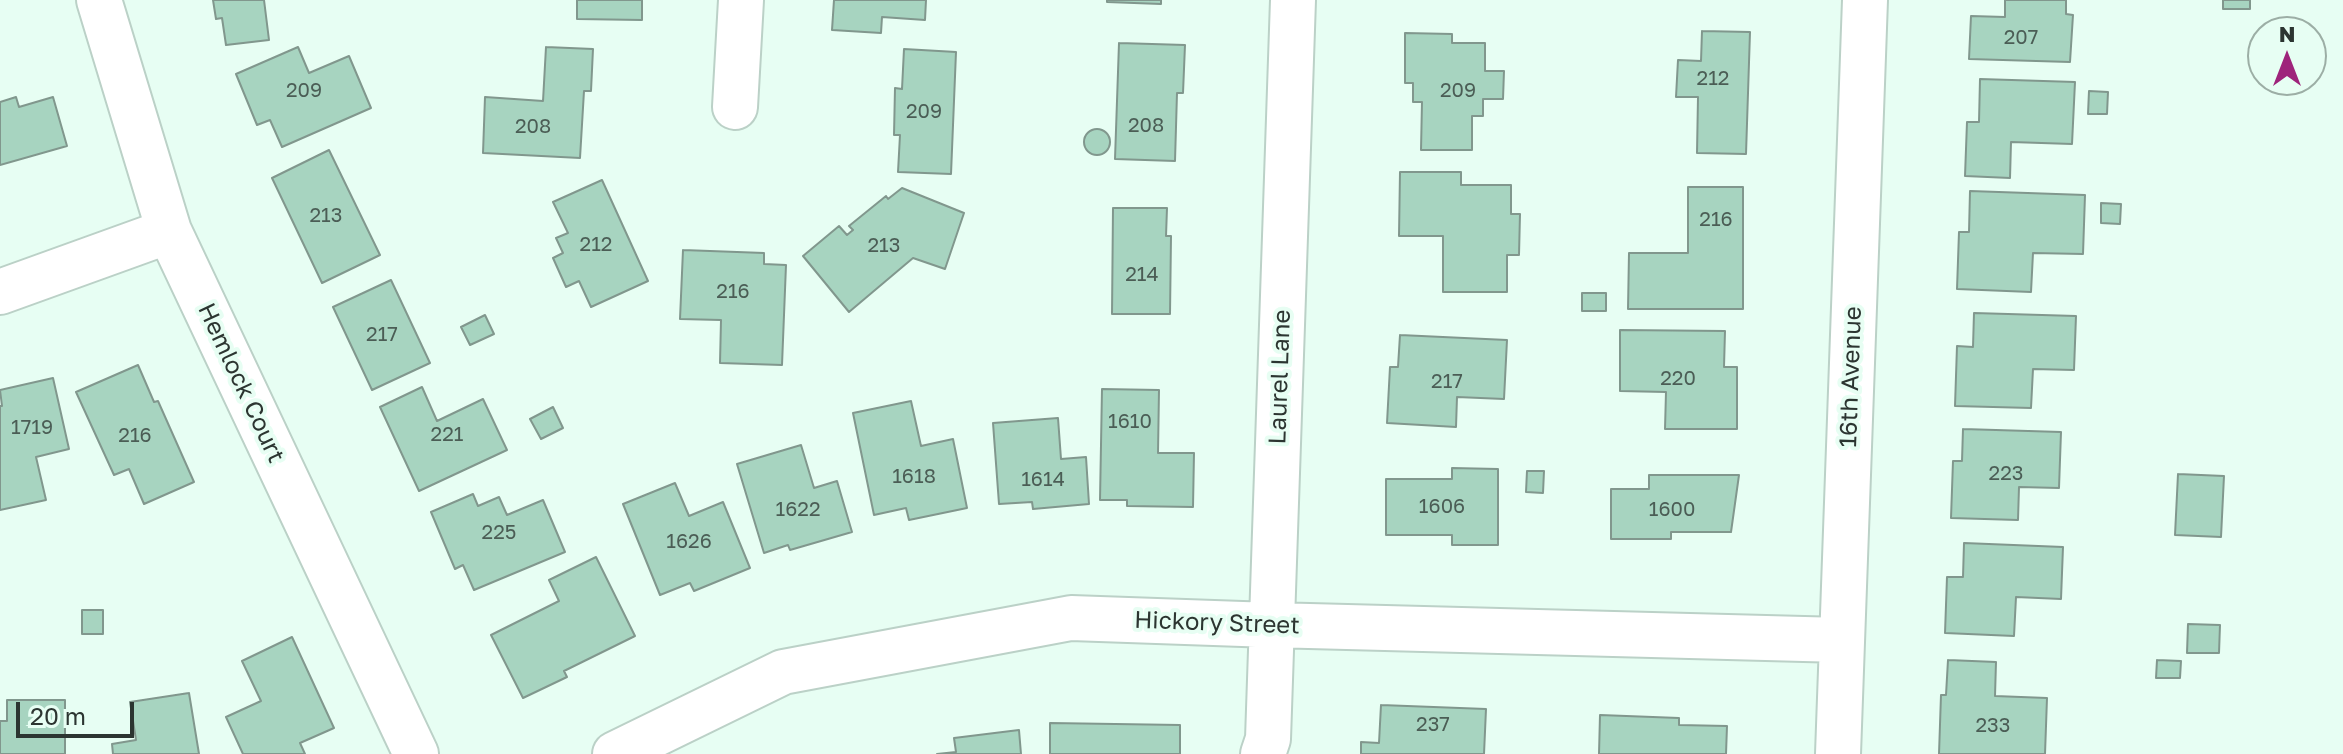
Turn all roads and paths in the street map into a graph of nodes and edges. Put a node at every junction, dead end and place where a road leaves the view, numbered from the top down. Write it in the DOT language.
graph roads {
  1 [pos="99,0"];
  2 [pos="741,0"];
  3 [pos="1293,0"];
  4 [pos="1865,0"];
  5 [pos="735,107"];
  6 [pos="169,231"];
  7 [pos="0,292"];
  8 [pos="1271,625"];
  9 [pos="1842,640"];
  10 [pos="416,754"];
  11 [pos="615,754"];
  12 [pos="1263,754"];
  13 [pos="1838,754"];
  1 -- 6 [label="street, Hemlock Court"];
  2 -- 5 [label="street"];
  3 -- 8 [label="street, Laurel Lane"];
  4 -- 9 [label="street, 16th Avenue"];
  6 -- 7 [label="street"];
  6 -- 10 [label="street, Hemlock Court"];
  8 -- 9 [label="street, Hickory Street"];
  8 -- 11 [label="street, Hickory Street"];
  8 -- 12 [label="street, Laurel Lane"];
  9 -- 13 [label="street, 16th Avenue"];
}
